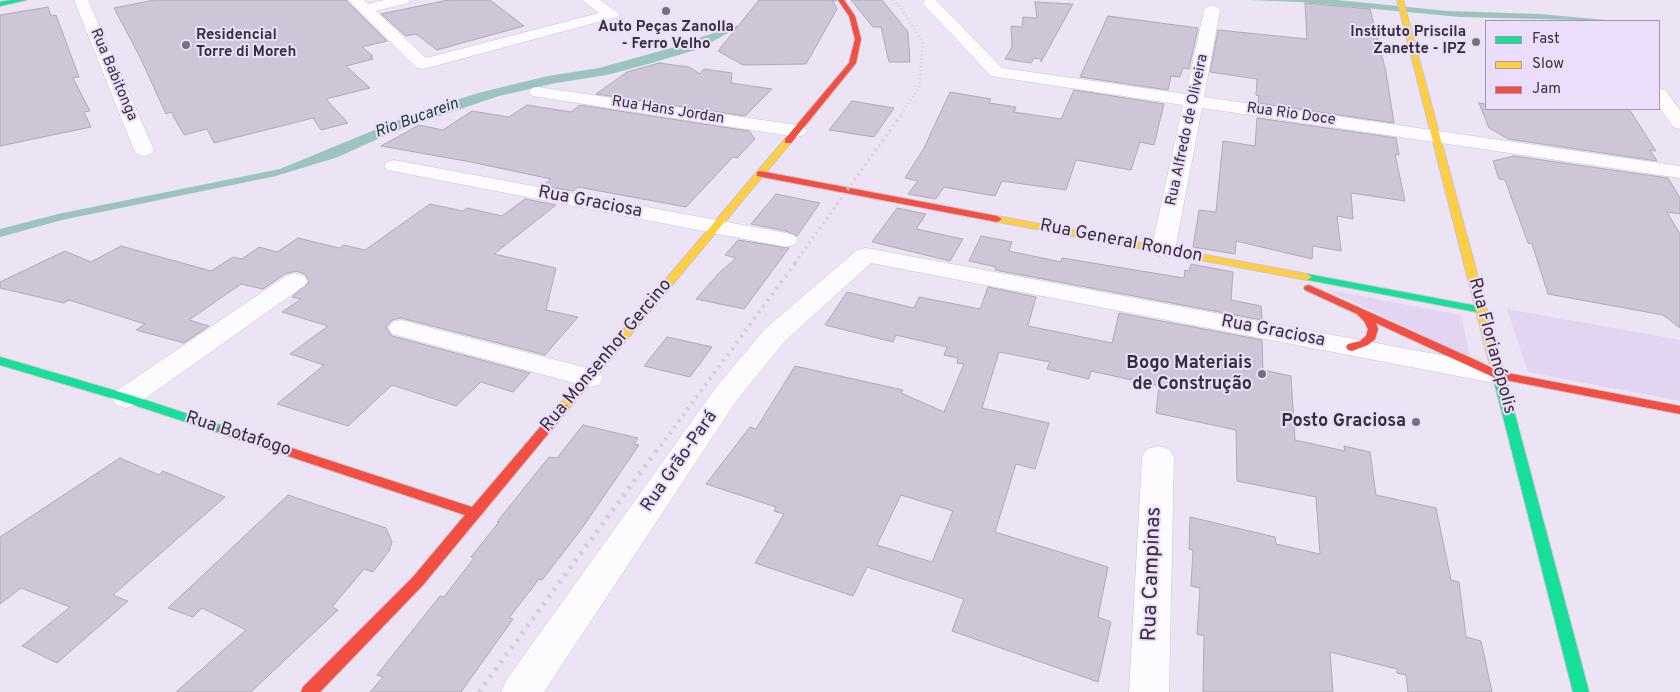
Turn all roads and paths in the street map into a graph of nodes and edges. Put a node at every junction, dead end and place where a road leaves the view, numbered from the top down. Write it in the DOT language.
graph roads {
  1 [pos="23,0"];
  2 [pos="81,0"];
  3 [pos="403,0"];
  4 [pos="590,0"];
  5 [pos="1401,0"];
  6 [pos="843,2"];
  7 [pos="930,3"];
  8 [pos="0,4"];
  9 [pos="360,4"];
  10 [pos="1212,10"];
  11 [pos="538,92"];
  12 [pos="1660,95"];
  13 [pos="1194,101"];
  14 [pos="1680,123"];
  15 [pos="797,131"];
  16 [pos="1436,136"];
  17 [pos="144,150"];
  18 [pos="394,166"];
  19 [pos="1680,172"];
  20 [pos="760,174"];
  21 [pos="716,227"];
  22 [pos="786,240"];
  23 [pos="1163,250"];
  24 [pos="866,255"];
  25 [pos="1262,268"];
  26 [pos="295,281"];
  27 [pos="1482,310"];
  28 [pos="1360,311"];
  29 [pos="401,328"];
  30 [pos="1352,347"];
  31 [pos="0,361"];
  32 [pos="1498,375"];
  33 [pos="589,378"];
  34 [pos="126,398"];
  35 [pos="1680,410"];
  36 [pos="1158,456"];
  37 [pos="476,513"];
  38 [pos="309,692"];
  39 [pos="521,692"];
  40 [pos="1148,692"];
  41 [pos="1581,692"];
  1 -- 8 [label="main road"];
  2 -- 17 [label="street, Rua Babitonga"];
  3 -- 9 [label="street"];
  4 -- 9 [label="street"];
  5 -- 16 [label="main road, Rua Florianópolis"];
  6 -- 15 [label="main road, Rua Monsenhor Gercino"];
  7 -- 13 [label="street, Rua Rio Doce"];
  10 -- 13 [label="street, Rua Alfredo de Oliveira"];
  11 -- 15 [label="street, Rua Hans Jordan"];
  12 -- 14 [label="street"];
  13 -- 16 [label="street, Rua Rio Doce"];
  13 -- 23 [label="street, Rua Alfredo de Oliveira"];
  15 -- 20 [label="main road, Rua Monsenhor Gercino"];
  16 -- 19 [label="street, Rua Rio Doce"];
  16 -- 27 [label="main road, Rua Florianópolis"];
  18 -- 21 [label="street, Rua Graciosa"];
  20 -- 21 [label="main road, Rua Monsenhor Gercino"];
  20 -- 23 [label="main road, Rua General Rondon"];
  21 -- 22 [label="street, Rua Graciosa"];
  21 -- 33 [label="main road, Rua Monsenhor Gercino"];
  23 -- 25 [label="main road, Rua General Rondon"];
  24 -- 30 [label="street, Rua Graciosa"];
  24 -- 39 [label="street, Rua Grão-Pará"];
  25 -- 27 [label="main road, Rua General Rondon"];
  25 -- 28 [label="main road"];
  26 -- 34 [label="street"];
  27 -- 32 [label="main road, Rua Florianópolis"];
  28 -- 30 [label="main road"];
  28 -- 32 [label="main road"];
  29 -- 33 [label="street"];
  30 -- 32 [label="street, Rua Graciosa"];
  31 -- 34 [label="main road, Rua Botafogo"];
  32 -- 35 [label="main road, Rua Graciosa"];
  32 -- 41 [label="main road, Rua Florianópolis"];
  33 -- 37 [label="main road, Rua Monsenhor Gercino"];
  34 -- 37 [label="main road, Rua Botafogo"];
  36 -- 40 [label="street, Rua Campinas"];
  37 -- 38 [label="main road, Rua Monsenhor Gercino"];
}
